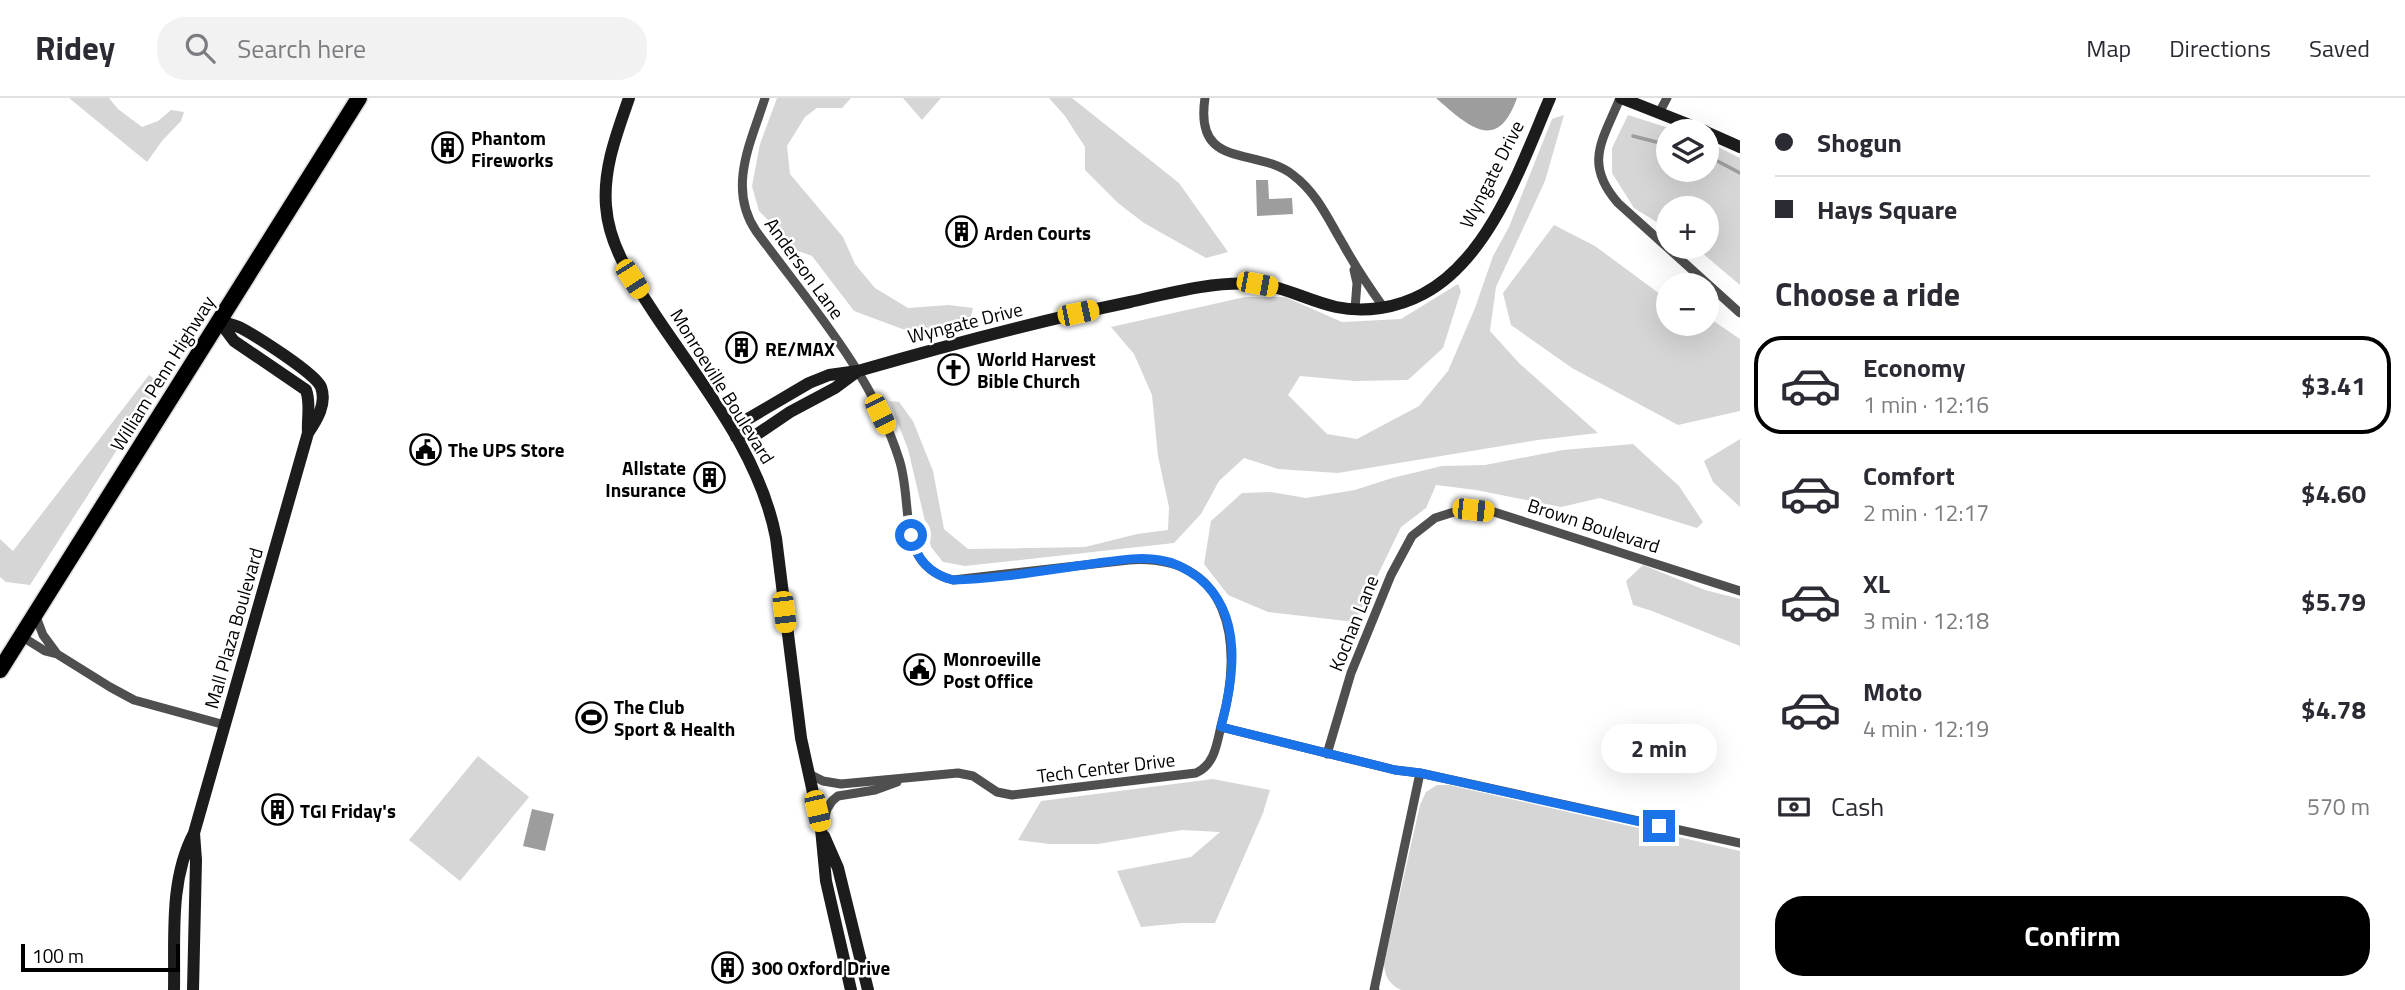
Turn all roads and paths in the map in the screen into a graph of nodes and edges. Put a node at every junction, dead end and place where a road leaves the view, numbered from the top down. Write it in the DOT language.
graph roads {
  1 [pos="359,98"];
  2 [pos="629,98"];
  3 [pos="765,98"];
  4 [pos="1205,98"];
  5 [pos="1550,98"];
  6 [pos="1620,98"];
  7 [pos="1667,98"];
  8 [pos="1659,113"];
  9 [pos="1674,119"];
  10 [pos="1719,138"];
  11 [pos="1740,147"];
  12 [pos="1352,261"];
  13 [pos="1384,308"];
  14 [pos="1355,309"];
  15 [pos="1740,313"];
  16 [pos="219,321"];
  17 [pos="858,371"];
  18 [pos="736,437"];
  19 [pos="1435,518"];
  20 [pos="1740,591"];
  21 [pos="36,614"];
  22 [pos="22,636"];
  23 [pos="57,654"];
  24 [pos="0,670"];
  25 [pos="225,725"];
  26 [pos="1221,727"];
  27 [pos="1327,754"];
  28 [pos="1420,773"];
  29 [pos="809,774"];
  30 [pos="905,778"];
  31 [pos="821,829"];
  32 [pos="194,833"];
  33 [pos="1740,844"];
  34 [pos="174,990"];
  35 [pos="193,990"];
  36 [pos="851,990"];
  37 [pos="868,990"];
  38 [pos="1374,990"];
  1 -- 16 [label="highway, William Penn Highway"];
  2 -- 18 [label="main road, Monroeville Boulevard"];
  3 -- 17 [label="street, Anderson Lane"];
  4 -- 12 [label="street"];
  5 -- 13 [label="main road, Wyngate Drive"];
  6 -- 8 [label="main road"];
  6 -- 15 [label="street"];
  7 -- 8 [label="street"];
  8 -- 9 [label="main road"];
  10 -- 11 [label="main road"];
  12 -- 13 [label="street"];
  12 -- 14 [label="street"];
  13 -- 14 [label="main road, Wyngate Drive"];
  14 -- 17 [label="main road, Wyngate Drive"];
  16 -- 21 [label="highway, William Penn Highway"];
  16 -- 25 [label="main road, Mall Plaza Boulevard"];
  17 -- 18 [label="main road, Wyngate Drive"];
  17 -- 26 [label="street, Tech Center Drive"];
  18 -- 29 [label="main road, Monroeville Boulevard"];
  19 -- 20 [label="street, Brown Boulevard"];
  19 -- 27 [label="street, Kochan Lane"];
  21 -- 22 [label="highway, William Penn Highway"];
  21 -- 23 [label="street"];
  22 -- 23 [label="street"];
  22 -- 24 [label="highway, William Penn Highway"];
  23 -- 25 [label="street"];
  25 -- 32 [label="main road, Mall Plaza Boulevard"];
  26 -- 27 [label="street"];
  26 -- 30 [label="street, Tech Center Drive"];
  27 -- 28 [label="street"];
  28 -- 33 [label="street"];
  28 -- 38 [label="street"];
  29 -- 30 [label="street, Tech Center Drive"];
  29 -- 31 [label="main road, Monroeville Boulevard"];
  30 -- 31 [label="street, Tech Center Drive"];
  31 -- 36 [label="main road, Monroeville Boulevard"];
  31 -- 37 [label="main road, Monroeville Boulevard"];
  32 -- 34 [label="main road, Mall Plaza Boulevard"];
  32 -- 35 [label="main road, Mall Plaza Boulevard"];
}
